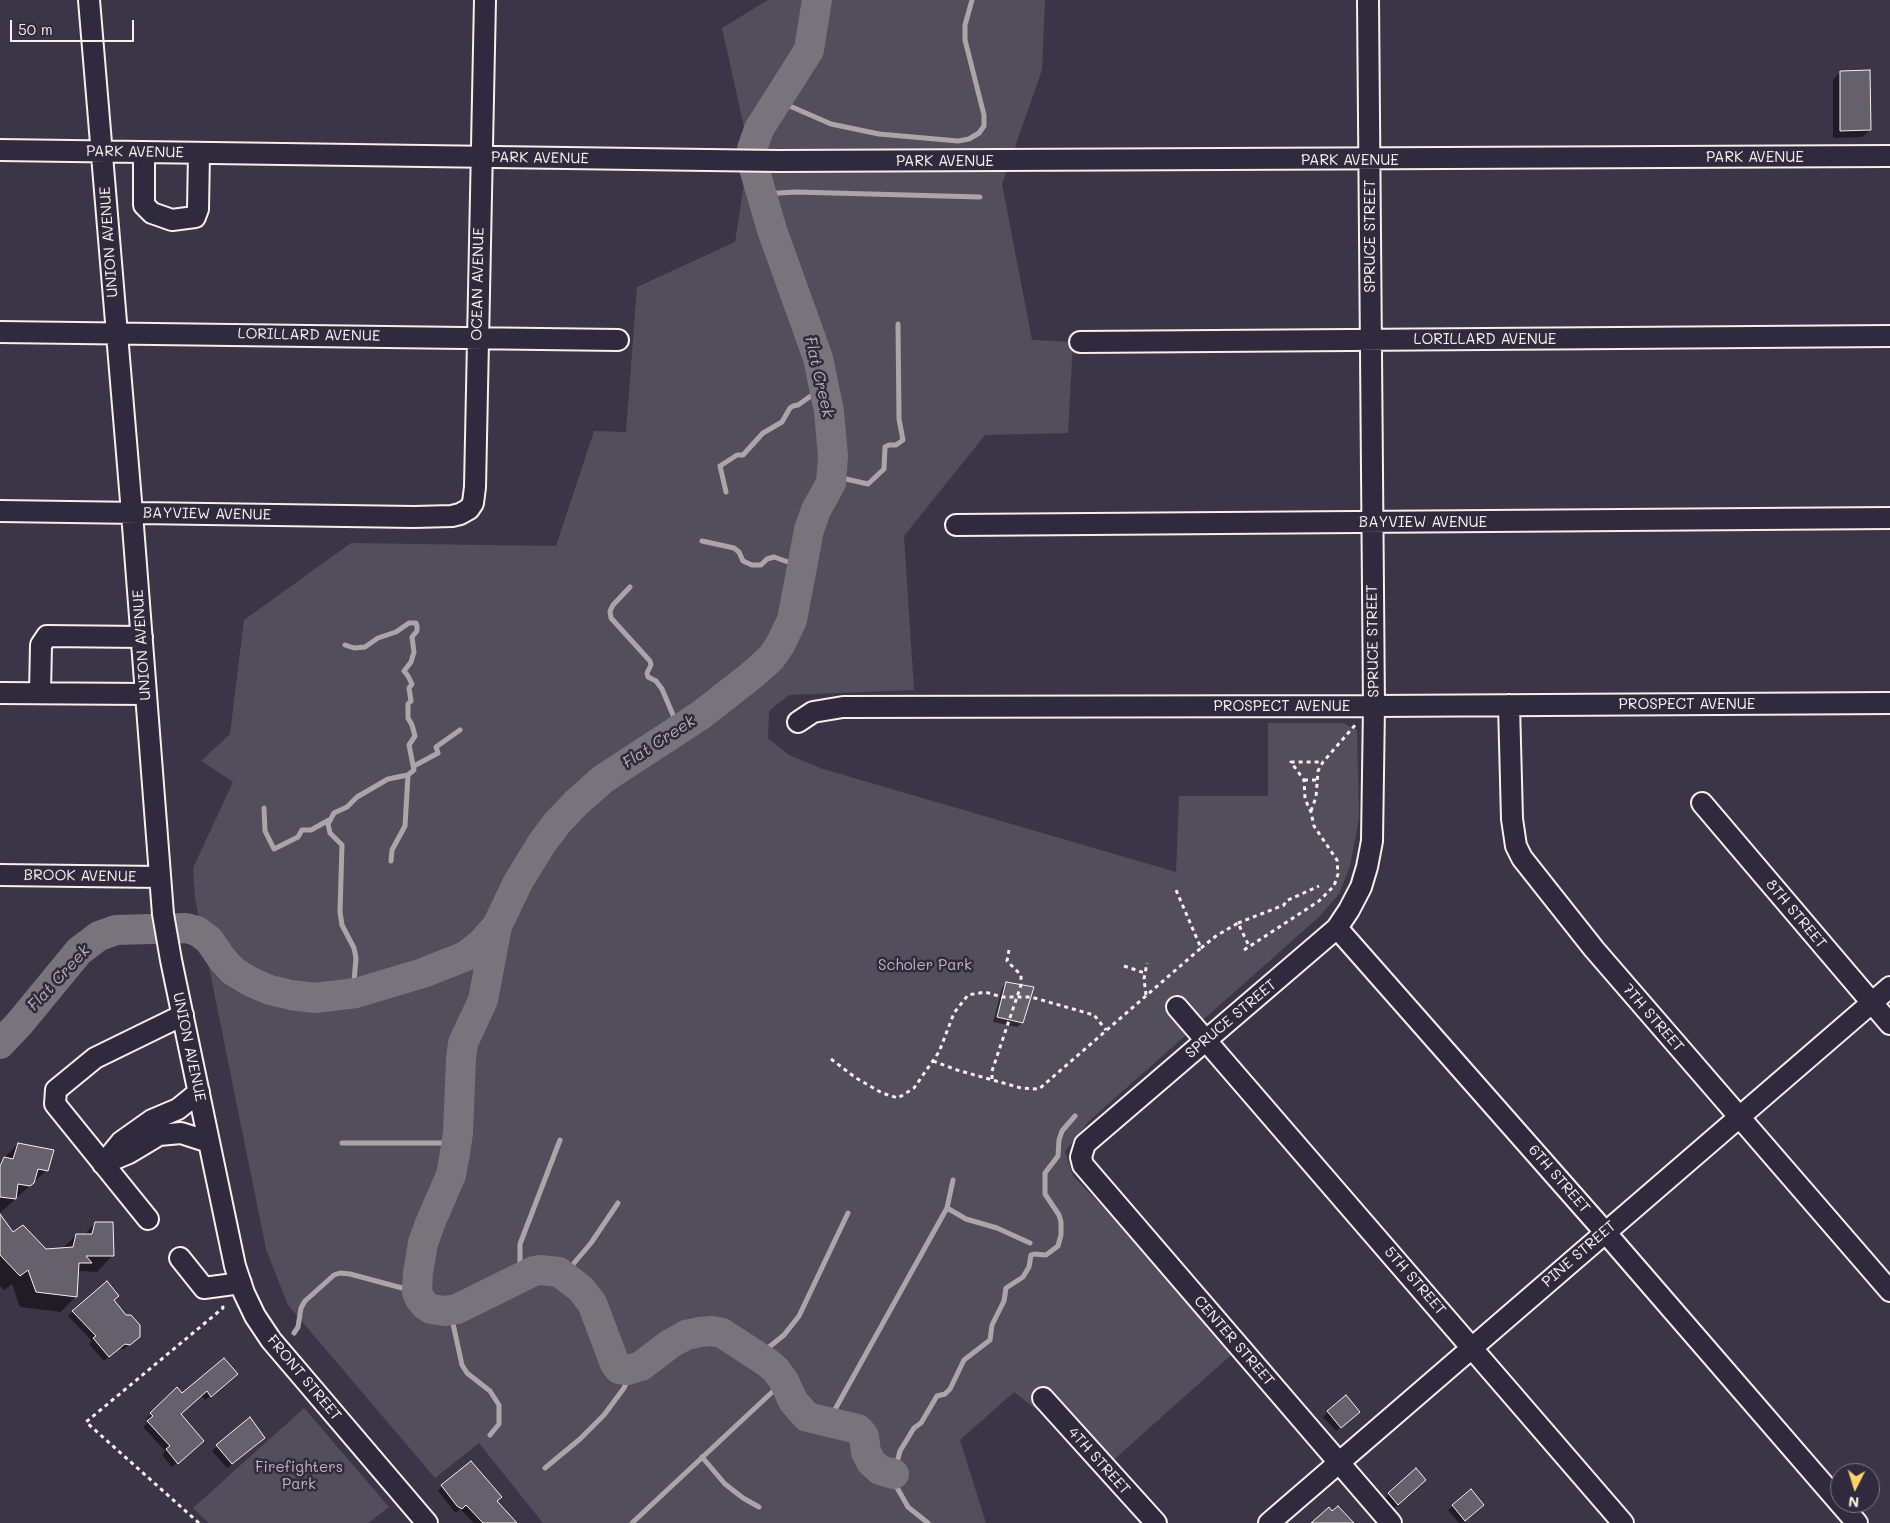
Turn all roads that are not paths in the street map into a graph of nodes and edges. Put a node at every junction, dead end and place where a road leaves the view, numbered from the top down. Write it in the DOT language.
graph roads {
  1 [pos="89,0"];
  2 [pos="485,0"];
  3 [pos="1368,0"];
  4 [pos="0,150"];
  5 [pos="102,152"];
  6 [pos="144,152"];
  7 [pos="199,153"];
  8 [pos="1890,156"];
  9 [pos="481,157"];
  10 [pos="1370,160"];
  11 [pos="0,332"];
  12 [pos="116,333"];
  13 [pos="1890,336"];
  14 [pos="477,338"];
  15 [pos="618,340"];
  16 [pos="1370,340"];
  17 [pos="1080,342"];
  18 [pos="0,511"];
  19 [pos="132,513"];
  20 [pos="414,517"];
  21 [pos="1890,518"];
  22 [pos="1372,522"];
  23 [pos="956,525"];
  24 [pos="142,637"];
  25 [pos="0,692"];
  26 [pos="40,693"];
  27 [pos="146,694"];
  28 [pos="1890,703"];
  29 [pos="1509,705"];
  30 [pos="1374,706"];
  31 [pos="798,722"];
  32 [pos="1702,803"];
  33 [pos="0,875"];
  34 [pos="160,885"];
  35 [pos="1337,928"];
  36 [pos="1890,987"];
  37 [pos="1871,1002"];
  38 [pos="1177,1007"];
  39 [pos="183,1016"];
  40 [pos="1890,1024"];
  41 [pos="1206,1040"];
  42 [pos="199,1092"];
  43 [pos="1739,1117"];
  44 [pos="209,1142"];
  45 [pos="1080,1157"];
  46 [pos="103,1164"];
  47 [pos="148,1219"];
  48 [pos="1605,1232"];
  49 [pos="180,1258"];
  50 [pos="241,1283"];
  51 [pos="1890,1291"];
  52 [pos="1472,1347"];
  53 [pos="1043,1398"];
  54 [pos="1339,1462"];
  55 [pos="427,1523"];
  56 [pos="1156,1523"];
  57 [pos="1269,1523"];
  58 [pos="1391,1523"];
  59 [pos="1623,1523"];
  60 [pos="1857,1523"];
  1 -- 5 [label="street, UNION AVENUE"];
  2 -- 9 [label="street, OCEAN AVENUE"];
  3 -- 10 [label="street, SPRUCE STREET"];
  4 -- 5 [label="street, PARK AVENUE"];
  5 -- 6 [label="street, PARK AVENUE"];
  5 -- 12 [label="street, UNION AVENUE"];
  6 -- 7 [label="street, PARK AVENUE"];
  6 -- 7 [label="street"];
  7 -- 9 [label="street, PARK AVENUE"];
  8 -- 10 [label="street, PARK AVENUE"];
  9 -- 10 [label="street, PARK AVENUE"];
  9 -- 14 [label="street, OCEAN AVENUE"];
  10 -- 16 [label="street, SPRUCE STREET"];
  11 -- 12 [label="street, LORILLARD AVENUE"];
  12 -- 14 [label="street, LORILLARD AVENUE"];
  12 -- 19 [label="street, UNION AVENUE"];
  13 -- 16 [label="street, LORILLARD AVENUE"];
  14 -- 15 [label="street, LORILLARD AVENUE"];
  14 -- 20 [label="street, OCEAN AVENUE"];
  16 -- 17 [label="street, LORILLARD AVENUE"];
  16 -- 22 [label="street, SPRUCE STREET"];
  18 -- 19 [label="street, BAYVIEW AVENUE"];
  19 -- 20 [label="street, BAYVIEW AVENUE"];
  19 -- 24 [label="street, UNION AVENUE"];
  21 -- 22 [label="street, BAYVIEW AVENUE"];
  22 -- 23 [label="street, BAYVIEW AVENUE"];
  22 -- 30 [label="street, SPRUCE STREET"];
  24 -- 26 [label="street"];
  24 -- 27 [label="street, UNION AVENUE"];
  25 -- 26 [label="street"];
  26 -- 27 [label="street"];
  27 -- 34 [label="street, UNION AVENUE"];
  28 -- 29 [label="street, PROSPECT AVENUE"];
  29 -- 30 [label="street, PROSPECT AVENUE"];
  29 -- 43 [label="street, 7TH STREET"];
  30 -- 31 [label="street, PROSPECT AVENUE"];
  30 -- 35 [label="street, SPRUCE STREET"];
  32 -- 37 [label="street, 8TH STREET"];
  33 -- 34 [label="street, BROOK AVENUE"];
  34 -- 39 [label="street, UNION AVENUE"];
  35 -- 41 [label="street, SPRUCE STREET"];
  35 -- 48 [label="street, 6TH STREET"];
  36 -- 37 [label="street, PINE STREET"];
  37 -- 40 [label="street, 8TH STREET"];
  37 -- 43 [label="street, PINE STREET"];
  38 -- 41 [label="street, 5TH STREET"];
  39 -- 42 [label="street, UNION AVENUE"];
  39 -- 46 [label="street"];
  41 -- 45 [label="street, SPRUCE STREET"];
  41 -- 52 [label="street, 5TH STREET"];
  42 -- 44 [label="street, UNION AVENUE"];
  42 -- 46 [label="street"];
  43 -- 48 [label="street, PINE STREET"];
  43 -- 51 [label="street, 7TH STREET"];
  44 -- 46 [label="street"];
  44 -- 50 [label="street, UNION AVENUE"];
  45 -- 54 [label="street, CENTER STREET"];
  46 -- 47 [label="street"];
  48 -- 52 [label="street, PINE STREET"];
  48 -- 60 [label="street, 6TH STREET"];
  49 -- 50 [label="street"];
  50 -- 55 [label="street, FRONT STREET"];
  52 -- 54 [label="street, PINE STREET"];
  52 -- 59 [label="street, 5TH STREET"];
  53 -- 56 [label="street, 4TH STREET"];
  54 -- 57 [label="street, PINE STREET"];
  54 -- 58 [label="street, CENTER STREET"];
}
